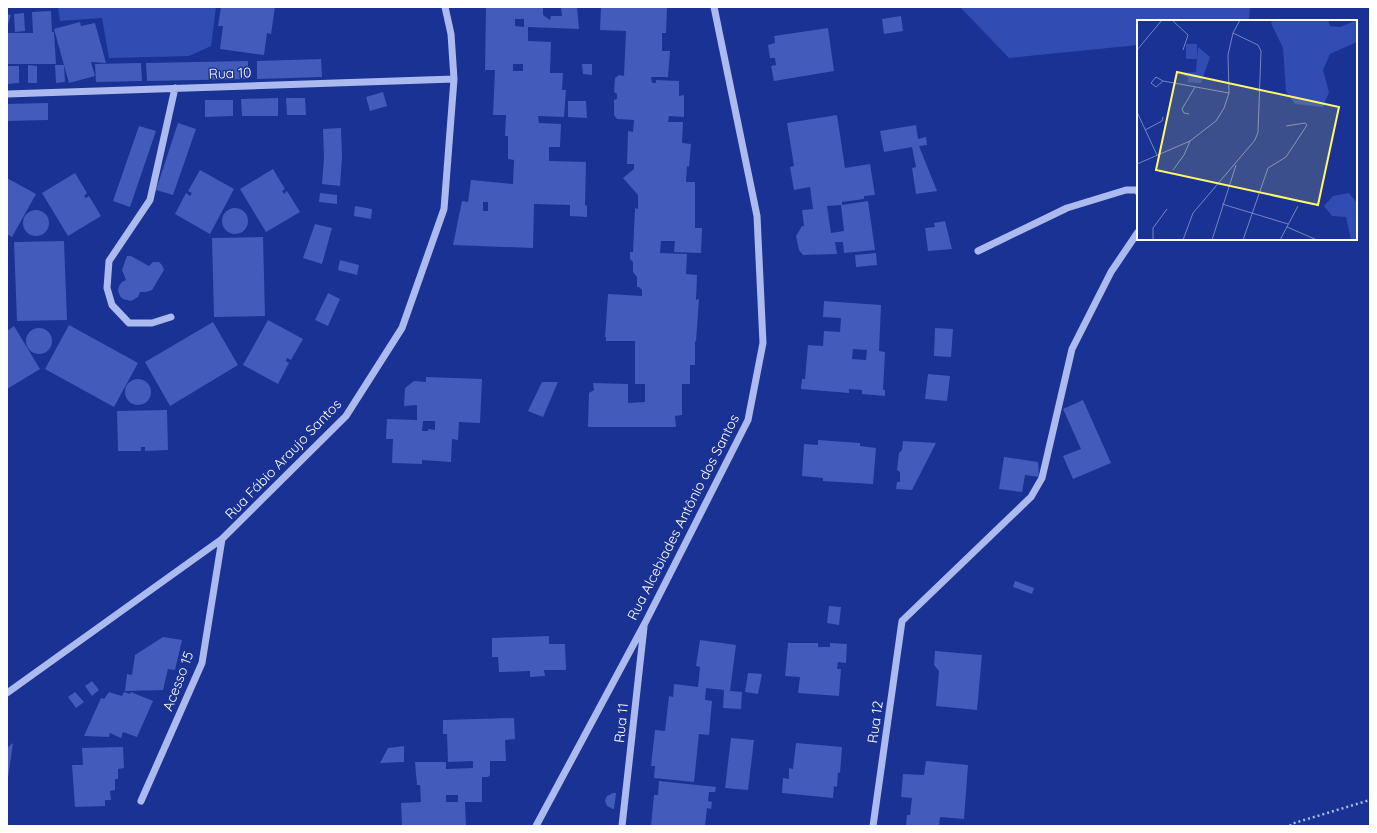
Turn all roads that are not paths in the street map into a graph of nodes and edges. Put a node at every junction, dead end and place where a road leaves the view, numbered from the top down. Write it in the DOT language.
graph roads {
  1 [pos="445,7"];
  2 [pos="714,7"];
  3 [pos="454,79"];
  4 [pos="175,88"];
  5 [pos="7,94"];
  6 [pos="1137,190"];
  7 [pos="1137,233"];
  8 [pos="978,251"];
  9 [pos="171,316"];
  10 [pos="222,539"];
  11 [pos="645,623"];
  12 [pos="7,693"];
  13 [pos="141,801"];
  14 [pos="536,826"];
  15 [pos="622,826"];
  16 [pos="873,826"];
  1 -- 3 [label="street, Rua Fábio Araujo Santos"];
  2 -- 11 [label="street, Rua Alcebiades Antônio dos Santos"];
  3 -- 4 [label="street, Rua 10"];
  3 -- 10 [label="street, Rua Fábio Araujo Santos"];
  4 -- 5 [label="street, Rua 10"];
  4 -- 9 [label="street"];
  6 -- 8 [label="street"];
  7 -- 16 [label="street, Rua 12"];
  10 -- 12 [label="street, Rua Fábio Araujo Santos"];
  10 -- 13 [label="street, Acesso 15"];
  11 -- 14 [label="street, Rua Alcebiades Antônio dos Santos"];
  11 -- 15 [label="street, Rua 11"];
}
